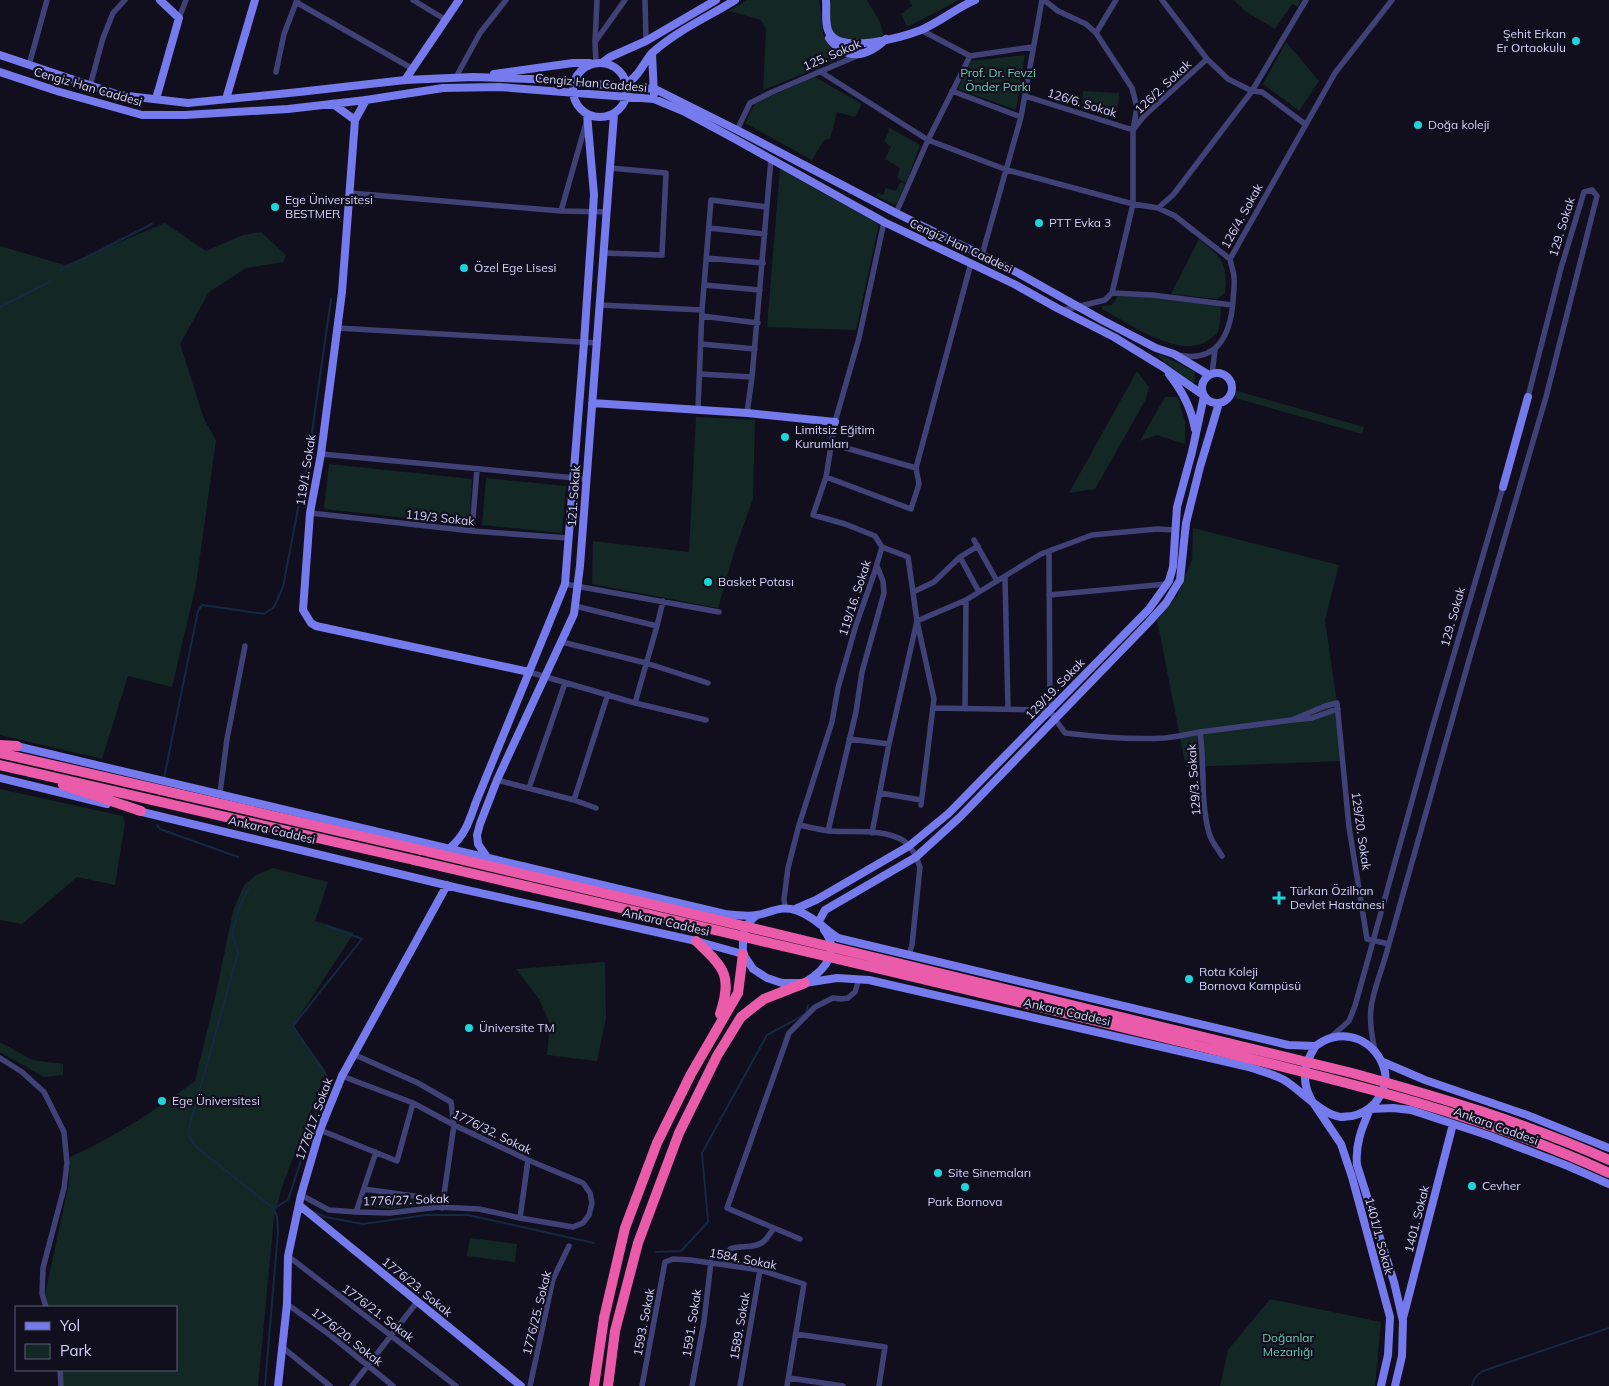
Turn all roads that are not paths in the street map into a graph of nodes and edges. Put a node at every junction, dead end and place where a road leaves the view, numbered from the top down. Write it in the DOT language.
graph roads {
  1 [pos="47,0"];
  2 [pos="125,0"];
  3 [pos="160,0"];
  4 [pos="186,0"];
  5 [pos="255,0"];
  6 [pos="413,0"];
  7 [pos="459,0"];
  8 [pos="506,0"];
  9 [pos="597,0"];
  10 [pos="624,0"];
  11 [pos="645,0"];
  12 [pos="716,0"];
  13 [pos="735,0"];
  14 [pos="825,0"];
  15 [pos="1043,0"];
  16 [pos="1116,0"];
  17 [pos="1162,0"];
  18 [pos="1306,0"];
  19 [pos="1392,0"];
  20 [pos="297,1"];
  21 [pos="971,1"];
  22 [pos="178,18"];
  23 [pos="446,20"];
  24 [pos="921,30"];
  25 [pos="1096,33"];
  26 [pos="886,40"];
  27 [pos="646,41"];
  28 [pos="595,42"];
  29 [pos="860,43"];
  30 [pos="1032,48"];
  31 [pos="652,54"];
  32 [pos="0,55"];
  33 [pos="859,55"];
  34 [pos="970,56"];
  35 [pos="1207,59"];
  36 [pos="598,63"];
  37 [pos="29,65"];
  38 [pos="413,69"];
  39 [pos="0,72"];
  40 [pos="276,72"];
  41 [pos="821,72"];
  42 [pos="473,76"];
  43 [pos="456,77"];
  44 [pos="405,80"];
  45 [pos="574,82"];
  46 [pos="627,85"];
  47 [pos="90,86"];
  48 [pos="655,90"];
  49 [pos="952,91"];
  50 [pos="1252,91"];
  51 [pos="573,92"];
  52 [pos="1025,96"];
  53 [pos="627,98"];
  54 [pos="156,99"];
  55 [pos="226,99"];
  56 [pos="654,99"];
  57 [pos="366,100"];
  58 [pos="333,104"];
  59 [pos="614,114"];
  60 [pos="587,116"];
  61 [pos="1020,118"];
  62 [pos="355,120"];
  63 [pos="1305,124"];
  64 [pos="737,130"];
  65 [pos="1133,130"];
  66 [pos="928,140"];
  67 [pos="771,159"];
  68 [pos="610,168"];
  69 [pos="1007,170"];
  70 [pos="350,194"];
  71 [pos="1134,204"];
  72 [pos="767,207"];
  73 [pos="1158,208"];
  74 [pos="562,211"];
  75 [pos="593,212"];
  76 [pos="607,212"];
  77 [pos="896,213"];
  78 [pos="884,222"];
  79 [pos="709,228"];
  80 [pos="765,234"];
  81 [pos="604,253"];
  82 [pos="982,255"];
  83 [pos="706,258"];
  84 [pos="1230,259"];
  85 [pos="971,263"];
  86 [pos="763,264"];
  87 [pos="704,285"];
  88 [pos="760,290"];
  89 [pos="1112,293"];
  90 [pos="600,304"];
  91 [pos="1077,306"];
  92 [pos="1232,308"];
  93 [pos="1064,310"];
  94 [pos="702,313"];
  95 [pos="758,323"];
  96 [pos="337,328"];
  97 [pos="584,343"];
  98 [pos="597,343"];
  99 [pos="701,344"];
  100 [pos="755,349"];
  101 [pos="1215,350"];
  102 [pos="1174,354"];
  103 [pos="1164,366"];
  104 [pos="700,374"];
  105 [pos="1210,374"];
  106 [pos="752,377"];
  107 [pos="1203,396"];
  108 [pos="1528,398"];
  109 [pos="592,403"];
  110 [pos="1219,403"];
  111 [pos="698,409"];
  112 [pos="747,413"];
  113 [pos="835,422"];
  114 [pos="1195,433"];
  115 [pos="832,444"];
  116 [pos="321,454"];
  117 [pos="916,468"];
  118 [pos="477,470"];
  119 [pos="826,477"];
  120 [pos="573,478"];
  121 [pos="586,479"];
  122 [pos="1503,487"];
  123 [pos="310,514"];
  124 [pos="1175,530"];
  125 [pos="472,531"];
  126 [pos="568,538"];
  127 [pos="974,540"];
  128 [pos="978,546"];
  129 [pos="882,547"];
  130 [pos="1049,551"];
  131 [pos="960,557"];
  132 [pos="877,566"];
  133 [pos="1005,577"];
  134 [pos="997,581"];
  135 [pos="565,584"];
  136 [pos="1167,584"];
  137 [pos="578,586"];
  138 [pos="913,592"];
  139 [pos="979,592"];
  140 [pos="1049,595"];
  141 [pos="966,600"];
  142 [pos="663,601"];
  143 [pos="575,606"];
  144 [pos="719,612"];
  145 [pos="917,621"];
  146 [pos="657,626"];
  147 [pos="562,642"];
  148 [pos="245,646"];
  149 [pos="646,663"];
  150 [pos="529,672"];
  151 [pos="545,678"];
  152 [pos="565,683"];
  153 [pos="708,683"];
  154 [pos="608,694"];
  155 [pos="635,703"];
  156 [pos="1337,706"];
  157 [pos="932,708"];
  158 [pos="1008,709"];
  159 [pos="965,710"];
  160 [pos="1050,710"];
  161 [pos="1055,719"];
  162 [pos="706,720"];
  163 [pos="1200,732"];
  164 [pos="849,739"];
  165 [pos="0,744"];
  166 [pos="889,744"];
  167 [pos="17,746"];
  168 [pos="0,753"];
  169 [pos="5,766"];
  170 [pos="0,778"];
  171 [pos="497,780"];
  172 [pos="529,788"];
  173 [pos="220,793"];
  174 [pos="880,793"];
  175 [pos="574,800"];
  176 [pos="596,808"];
  177 [pos="141,811"];
  178 [pos="799,826"];
  179 [pos="828,831"];
  180 [pos="872,833"];
  181 [pos="909,846"];
  182 [pos="450,848"];
  183 [pos="916,856"];
  184 [pos="1222,856"];
  185 [pos="487,857"];
  186 [pos="447,884"];
  187 [pos="785,908"];
  188 [pos="795,909"];
  189 [pos="757,915"];
  190 [pos="819,924"];
  191 [pos="696,941"];
  192 [pos="1374,941"];
  193 [pos="1389,944"];
  194 [pos="743,954"];
  195 [pos="908,955"];
  196 [pos="859,979"];
  197 [pos="804,983"];
  198 [pos="714,1032"];
  199 [pos="1329,1040"];
  200 [pos="1315,1046"];
  201 [pos="1375,1050"];
  202 [pos="353,1054"];
  203 [pos="0,1058"];
  204 [pos="1383,1062"];
  205 [pos="342,1076"];
  206 [pos="1312,1101"];
  207 [pos="413,1103"];
  208 [pos="1370,1109"];
  209 [pos="1453,1124"];
  210 [pos="454,1125"];
  211 [pos="320,1130"];
  212 [pos="1609,1148"];
  213 [pos="376,1152"];
  214 [pos="528,1160"];
  215 [pos="1609,1160"];
  216 [pos="1609,1173"];
  217 [pos="1609,1184"];
  218 [pos="364,1189"];
  219 [pos="301,1195"];
  220 [pos="442,1200"];
  221 [pos="299,1205"];
  222 [pos="442,1208"];
  223 [pos="356,1212"];
  224 [pos="520,1218"];
  225 [pos="573,1227"];
  226 [pos="774,1228"];
  227 [pos="800,1240"];
  228 [pos="569,1246"];
  229 [pos="288,1256"];
  230 [pos="665,1262"];
  231 [pos="712,1262"];
  232 [pos="725,1264"];
  233 [pos="760,1270"];
  234 [pos="417,1302"];
  235 [pos="287,1304"];
  236 [pos="46,1306"];
  237 [pos="1402,1321"];
  238 [pos="796,1334"];
  239 [pos="392,1336"];
  240 [pos="282,1347"];
  241 [pos="368,1366"];
  242 [pos="60,1371"];
  243 [pos="788,1378"];
  244 [pos="61,1386"];
  245 [pos="278,1386"];
  246 [pos="330,1386"];
  247 [pos="352,1386"];
  248 [pos="393,1386"];
  249 [pos="456,1386"];
  250 [pos="521,1386"];
  251 [pos="530,1386"];
  252 [pos="594,1386"];
  253 [pos="608,1386"];
  254 [pos="642,1386"];
  255 [pos="692,1386"];
  256 [pos="740,1386"];
  257 [pos="787,1386"];
  258 [pos="843,1386"];
  259 [pos="879,1386"];
  260 [pos="1381,1386"];
  261 [pos="1395,1386"];
  1 -- 37 [label="street"];
  2 -- 47 [label="street"];
  3 -- 22 [label="main road"];
  4 -- 22 [label="street"];
  5 -- 55 [label="main road"];
  6 -- 23 [label="street"];
  7 -- 23 [label="main road"];
  8 -- 43 [label="street"];
  9 -- 28 [label="street"];
  10 -- 28 [label="street"];
  11 -- 27 [label="street"];
  12 -- 27 [label="main road"];
  13 -- 31 [label="main road"];
  14 -- 29 [label="main road"];
  14 -- 33 [label="main road"];
  15 -- 25 [label="street"];
  15 -- 30 [label="street"];
  16 -- 25 [label="street"];
  17 -- 35 [label="street"];
  18 -- 50 [label="street"];
  19 -- 63 [label="street, 126/4. Sokak"];
  20 -- 38 [label="street"];
  20 -- 40 [label="street"];
  21 -- 24 [label="main road, 125. Sokak"];
  22 -- 54 [label="main road"];
  23 -- 38 [label="main road"];
  24 -- 26 [label="main road, 125. Sokak"];
  24 -- 34 [label="street"];
  25 -- 65 [label="street"];
  26 -- 29 [label="main road"];
  26 -- 33 [label="main road, 125. Sokak"];
  27 -- 36 [label="main road"];
  28 -- 36 [label="street"];
  29 -- 33 [label="street"];
  30 -- 34 [label="street"];
  30 -- 52 [label="street"];
  31 -- 46 [label="main road"];
  31 -- 48 [label="main road"];
  32 -- 37 [label="main road, Cengiz Han Caddesi"];
  33 -- 41 [label="street, 125. Sokak"];
  34 -- 49 [label="street"];
  35 -- 50 [label="street"];
  35 -- 65 [label="street, 126/2. Sokak"];
  36 -- 42 [label="main road"];
  36 -- 45 [label="main road"];
  36 -- 46 [label="main road"];
  37 -- 47 [label="main road, Cengiz Han Caddesi"];
  38 -- 44 [label="main road"];
  39 -- 58 [label="main road, Cengiz Han Caddesi"];
  41 -- 64 [label="street, 125. Sokak"];
  41 -- 66 [label="street"];
  42 -- 43 [label="main road, Cengiz Han Caddesi"];
  42 -- 45 [label="main road, Cengiz Han Caddesi"];
  43 -- 44 [label="main road, Cengiz Han Caddesi"];
  44 -- 55 [label="main road, Cengiz Han Caddesi"];
  45 -- 46 [label="main road, Cengiz Han Caddesi"];
  45 -- 51 [label="main road"];
  46 -- 48 [label="main road, Cengiz Han Caddesi"];
  46 -- 53 [label="main road"];
  47 -- 54 [label="main road, Cengiz Han Caddesi"];
  48 -- 56 [label="main road"];
  48 -- 64 [label="main road, Cengiz Han Caddesi"];
  49 -- 61 [label="street"];
  49 -- 66 [label="street"];
  50 -- 63 [label="street"];
  50 -- 73 [label="street"];
  51 -- 53 [label="main road, Cengiz Han Caddesi"];
  51 -- 57 [label="main road, Cengiz Han Caddesi"];
  51 -- 60 [label="main road, 121. Sokak"];
  52 -- 61 [label="street"];
  52 -- 65 [label="street, 126/6. Sokak"];
  53 -- 56 [label="main road, Cengiz Han Caddesi"];
  53 -- 59 [label="main road"];
  54 -- 55 [label="main road, Cengiz Han Caddesi"];
  56 -- 67 [label="main road, Cengiz Han Caddesi"];
  57 -- 58 [label="main road, Cengiz Han Caddesi"];
  57 -- 62 [label="main road, 119/1. Sokak"];
  58 -- 62 [label="main road"];
  59 -- 60 [label="main road"];
  59 -- 68 [label="main road, 121. Sokak"];
  60 -- 74 [label="street"];
  60 -- 75 [label="main road, 121. Sokak"];
  61 -- 69 [label="street"];
  62 -- 70 [label="main road, 119/1. Sokak"];
  63 -- 84 [label="street, 126/4. Sokak"];
  64 -- 77 [label="main road, Cengiz Han Caddesi"];
  65 -- 71 [label="street"];
  66 -- 69 [label="street"];
  66 -- 77 [label="street"];
  67 -- 72 [label="street"];
  67 -- 78 [label="main road, Cengiz Han Caddesi"];
  68 -- 76 [label="main road, 121. Sokak"];
  68 -- 81 [label="street"];
  69 -- 71 [label="street"];
  69 -- 82 [label="street"];
  70 -- 74 [label="street"];
  70 -- 96 [label="main road, 119/1. Sokak"];
  71 -- 73 [label="street"];
  71 -- 89 [label="street"];
  72 -- 79 [label="street"];
  72 -- 80 [label="street"];
  73 -- 84 [label="street"];
  74 -- 75 [label="street"];
  75 -- 76 [label="street"];
  75 -- 97 [label="main road, 121. Sokak"];
  76 -- 81 [label="main road, 121. Sokak"];
  77 -- 82 [label="main road, Cengiz Han Caddesi"];
  78 -- 85 [label="main road, Cengiz Han Caddesi"];
  78 -- 113 [label="street, 119/16. Sokak"];
  79 -- 80 [label="street"];
  79 -- 83 [label="street"];
  80 -- 86 [label="street"];
  81 -- 90 [label="main road, 121. Sokak"];
  82 -- 91 [label="main road, Cengiz Han Caddesi"];
  83 -- 86 [label="street"];
  83 -- 87 [label="street"];
  84 -- 92 [label="street, 126/4. Sokak"];
  85 -- 93 [label="main road, Cengiz Han Caddesi"];
  85 -- 117 [label="street"];
  86 -- 88 [label="street"];
  87 -- 88 [label="street"];
  87 -- 94 [label="street"];
  88 -- 95 [label="street"];
  89 -- 91 [label="street"];
  89 -- 92 [label="street"];
  90 -- 94 [label="street"];
  90 -- 98 [label="main road, 121. Sokak"];
  91 -- 93 [label="street"];
  91 -- 102 [label="main road, Cengiz Han Caddesi"];
  92 -- 101 [label="street, 126/4. Sokak"];
  93 -- 103 [label="main road, Cengiz Han Caddesi"];
  94 -- 95 [label="street"];
  94 -- 99 [label="street"];
  95 -- 100 [label="street"];
  96 -- 97 [label="street"];
  96 -- 116 [label="main road, 119/1. Sokak"];
  97 -- 98 [label="street"];
  97 -- 120 [label="main road, 121. Sokak"];
  98 -- 109 [label="main road, 121. Sokak"];
  99 -- 100 [label="street"];
  99 -- 104 [label="street"];
  100 -- 106 [label="street"];
  101 -- 102 [label="street"];
  101 -- 105 [label="street, 126/4. Sokak"];
  102 -- 105 [label="main road, Cengiz Han Caddesi"];
  103 -- 107 [label="main road, Cengiz Han Caddesi"];
  103 -- 114 [label="main road"];
  104 -- 106 [label="street"];
  104 -- 111 [label="street"];
  105 -- 107 [label="main road"];
  105 -- 110 [label="main road"];
  106 -- 112 [label="street"];
  107 -- 110 [label="main road"];
  107 -- 114 [label="main road, 129/19. Sokak"];
  108 -- 122 [label="main road, 129. Sokak"];
  108 -- 193 [label="street, 129. Sokak"];
  109 -- 111 [label="main road"];
  109 -- 121 [label="main road, 121. Sokak"];
  110 -- 161 [label="main road, 129/19. Sokak"];
  111 -- 112 [label="main road"];
  112 -- 113 [label="main road"];
  113 -- 115 [label="street, 119/16. Sokak"];
  114 -- 124 [label="main road, 129/19. Sokak"];
  115 -- 117 [label="street"];
  115 -- 119 [label="street, 119/16. Sokak"];
  116 -- 118 [label="street"];
  116 -- 123 [label="main road, 119/1. Sokak"];
  117 -- 119 [label="street"];
  118 -- 120 [label="street"];
  118 -- 125 [label="street"];
  119 -- 129 [label="street, 119/16. Sokak"];
  120 -- 121 [label="street"];
  120 -- 126 [label="main road, 121. Sokak"];
  121 -- 137 [label="main road, 121. Sokak"];
  122 -- 192 [label="street, 129. Sokak"];
  123 -- 125 [label="street, 119/3 Sokak"];
  123 -- 150 [label="main road, 119/1. Sokak"];
  124 -- 130 [label="street"];
  124 -- 136 [label="main road, 129/19. Sokak"];
  125 -- 126 [label="street, 119/3 Sokak"];
  126 -- 135 [label="main road, 121. Sokak"];
  127 -- 128 [label="street"];
  128 -- 131 [label="street"];
  128 -- 134 [label="street"];
  129 -- 132 [label="street, 119/16. Sokak"];
  129 -- 138 [label="street"];
  130 -- 133 [label="street"];
  130 -- 140 [label="street"];
  131 -- 138 [label="street"];
  131 -- 139 [label="street"];
  132 -- 164 [label="street"];
  132 -- 178 [label="street, 119/16. Sokak"];
  133 -- 134 [label="street"];
  133 -- 158 [label="street"];
  134 -- 139 [label="street"];
  135 -- 137 [label="street"];
  135 -- 150 [label="main road, 121. Sokak"];
  136 -- 140 [label="street"];
  136 -- 160 [label="main road, 129/19. Sokak"];
  137 -- 142 [label="street"];
  137 -- 143 [label="main road, 121. Sokak"];
  138 -- 145 [label="street"];
  139 -- 141 [label="street"];
  140 -- 160 [label="street"];
  141 -- 145 [label="street"];
  141 -- 159 [label="street"];
  142 -- 144 [label="street"];
  142 -- 146 [label="street"];
  143 -- 146 [label="street"];
  143 -- 147 [label="main road, 121. Sokak"];
  145 -- 157 [label="street"];
  145 -- 166 [label="street"];
  146 -- 149 [label="street"];
  147 -- 149 [label="street"];
  147 -- 151 [label="main road, 121. Sokak"];
  148 -- 173 [label="street"];
  149 -- 153 [label="street"];
  149 -- 155 [label="street"];
  150 -- 151 [label="street"];
  150 -- 182 [label="main road, 121. Sokak"];
  151 -- 152 [label="street"];
  151 -- 171 [label="main road, 121. Sokak"];
  152 -- 154 [label="street"];
  152 -- 172 [label="street"];
  154 -- 155 [label="street"];
  154 -- 175 [label="street"];
  155 -- 162 [label="street"];
  156 -- 163 [label="street, 129/3. Sokak"];
  156 -- 192 [label="street, 129/20. Sokak"];
  157 -- 159 [label="street"];
  157 -- 174 [label="street"];
  158 -- 159 [label="street"];
  158 -- 160 [label="street"];
  160 -- 161 [label="street"];
  160 -- 181 [label="main road, 129/19. Sokak"];
  161 -- 163 [label="street"];
  161 -- 183 [label="main road, 129/19. Sokak"];
  163 -- 184 [label="street, 129/3. Sokak"];
  164 -- 166 [label="street"];
  164 -- 179 [label="street"];
  165 -- 167 [label="highway"];
  166 -- 174 [label="street"];
  167 -- 173 [label="main road, Ankara Caddesi"];
  168 -- 215 [label="highway, Ankara Caddesi, bridge"];
  169 -- 177 [label="highway"];
  169 -- 216 [label="highway, Ankara Caddesi, bridge"];
  170 -- 177 [label="main road, Ankara Caddesi"];
  171 -- 172 [label="street"];
  171 -- 185 [label="main road, 121. Sokak"];
  172 -- 175 [label="street"];
  173 -- 182 [label="main road, Ankara Caddesi"];
  174 -- 180 [label="street"];
  175 -- 176 [label="street"];
  177 -- 186 [label="main road, Ankara Caddesi"];
  178 -- 179 [label="street"];
  178 -- 187 [label="street, 119/16. Sokak"];
  179 -- 180 [label="street"];
  180 -- 181 [label="street"];
  181 -- 183 [label="street"];
  181 -- 188 [label="main road, 129/19. Sokak"];
  182 -- 185 [label="main road, Ankara Caddesi"];
  183 -- 190 [label="main road, 129/19. Sokak"];
  183 -- 195 [label="street"];
  185 -- 189 [label="main road, Ankara Caddesi"];
  186 -- 191 [label="main road, Ankara Caddesi"];
  186 -- 202 [label="main road, 1776/17. Sokak"];
  187 -- 188 [label="main road, Ankara Caddesi"];
  187 -- 189 [label="main road, Ankara Caddesi"];
  188 -- 190 [label="main road, Ankara Caddesi"];
  189 -- 194 [label="main road"];
  190 -- 195 [label="main road, Ankara Caddesi"];
  190 -- 197 [label="main road"];
  191 -- 194 [label="main road, Ankara Caddesi"];
  191 -- 198 [label="highway"];
  192 -- 193 [label="street"];
  192 -- 199 [label="street, 129. Sokak"];
  193 -- 201 [label="street, 129. Sokak"];
  194 -- 197 [label="main road, Ankara Caddesi"];
  194 -- 198 [label="highway"];
  195 -- 200 [label="main road, Ankara Caddesi"];
  196 -- 197 [label="main road, Ankara Caddesi"];
  196 -- 206 [label="main road, Ankara Caddesi"];
  196 -- 226 [label="street"];
  197 -- 253 [label="highway"];
  198 -- 252 [label="highway"];
  199 -- 200 [label="main road, Ankara Caddesi"];
  199 -- 201 [label="main road, Ankara Caddesi"];
  200 -- 206 [label="main road"];
  201 -- 204 [label="main road, Ankara Caddesi"];
  202 -- 205 [label="main road, 1776/17. Sokak"];
  202 -- 210 [label="street"];
  203 -- 236 [label="street"];
  204 -- 208 [label="main road"];
  204 -- 212 [label="main road, Ankara Caddesi"];
  205 -- 207 [label="street, 1776/32. Sokak"];
  205 -- 211 [label="main road, 1776/17. Sokak"];
  206 -- 208 [label="main road, Ankara Caddesi"];
  206 -- 260 [label="main road, 1401/1. Sokak"];
  207 -- 210 [label="street, 1776/32. Sokak"];
  207 -- 213 [label="street"];
  208 -- 209 [label="main road, Ankara Caddesi"];
  208 -- 237 [label="main road, 1401/1. Sokak"];
  209 -- 217 [label="main road, Ankara Caddesi"];
  209 -- 237 [label="main road, 1401. Sokak"];
  210 -- 214 [label="street, 1776/32. Sokak"];
  210 -- 220 [label="street"];
  211 -- 213 [label="street"];
  211 -- 219 [label="main road, 1776/17. Sokak"];
  213 -- 218 [label="street"];
  214 -- 224 [label="street"];
  214 -- 225 [label="street, 1776/32. Sokak"];
  218 -- 220 [label="street"];
  218 -- 223 [label="street"];
  219 -- 221 [label="main road, 1776/17. Sokak"];
  219 -- 223 [label="street, 1776/27. Sokak"];
  220 -- 222 [label="street"];
  221 -- 229 [label="main road, 1776/17. Sokak"];
  221 -- 234 [label="main road, 1776/23. Sokak"];
  222 -- 223 [label="street, 1776/27. Sokak"];
  222 -- 224 [label="street, 1776/27. Sokak"];
  224 -- 225 [label="street, 1776/27. Sokak"];
  226 -- 227 [label="street"];
  226 -- 232 [label="street"];
  228 -- 251 [label="street, 1776/25. Sokak"];
  229 -- 235 [label="main road, 1776/17. Sokak"];
  229 -- 239 [label="street, 1776/21. Sokak"];
  230 -- 231 [label="street, 1584. Sokak"];
  230 -- 254 [label="street, 1593. Sokak"];
  231 -- 232 [label="street, 1584. Sokak"];
  231 -- 255 [label="street, 1591. Sokak"];
  232 -- 233 [label="street, 1584. Sokak"];
  233 -- 238 [label="street, 1584. Sokak"];
  233 -- 256 [label="street, 1589. Sokak"];
  234 -- 239 [label="street"];
  234 -- 250 [label="main road, 1776/23. Sokak"];
  235 -- 240 [label="main road, 1776/17. Sokak"];
  235 -- 241 [label="street, 1776/20. Sokak"];
  237 -- 261 [label="main road, 1401/1. Sokak"];
  238 -- 243 [label="street, 1584. Sokak"];
  238 -- 259 [label="street"];
  239 -- 241 [label="street"];
  239 -- 249 [label="street, 1776/21. Sokak"];
  240 -- 245 [label="main road, 1776/17. Sokak"];
  240 -- 246 [label="street"];
  241 -- 247 [label="street"];
  241 -- 248 [label="street, 1776/20. Sokak"];
  242 -- 244 [label="street"];
  243 -- 257 [label="street, 1584. Sokak"];
  243 -- 258 [label="street"];
}
